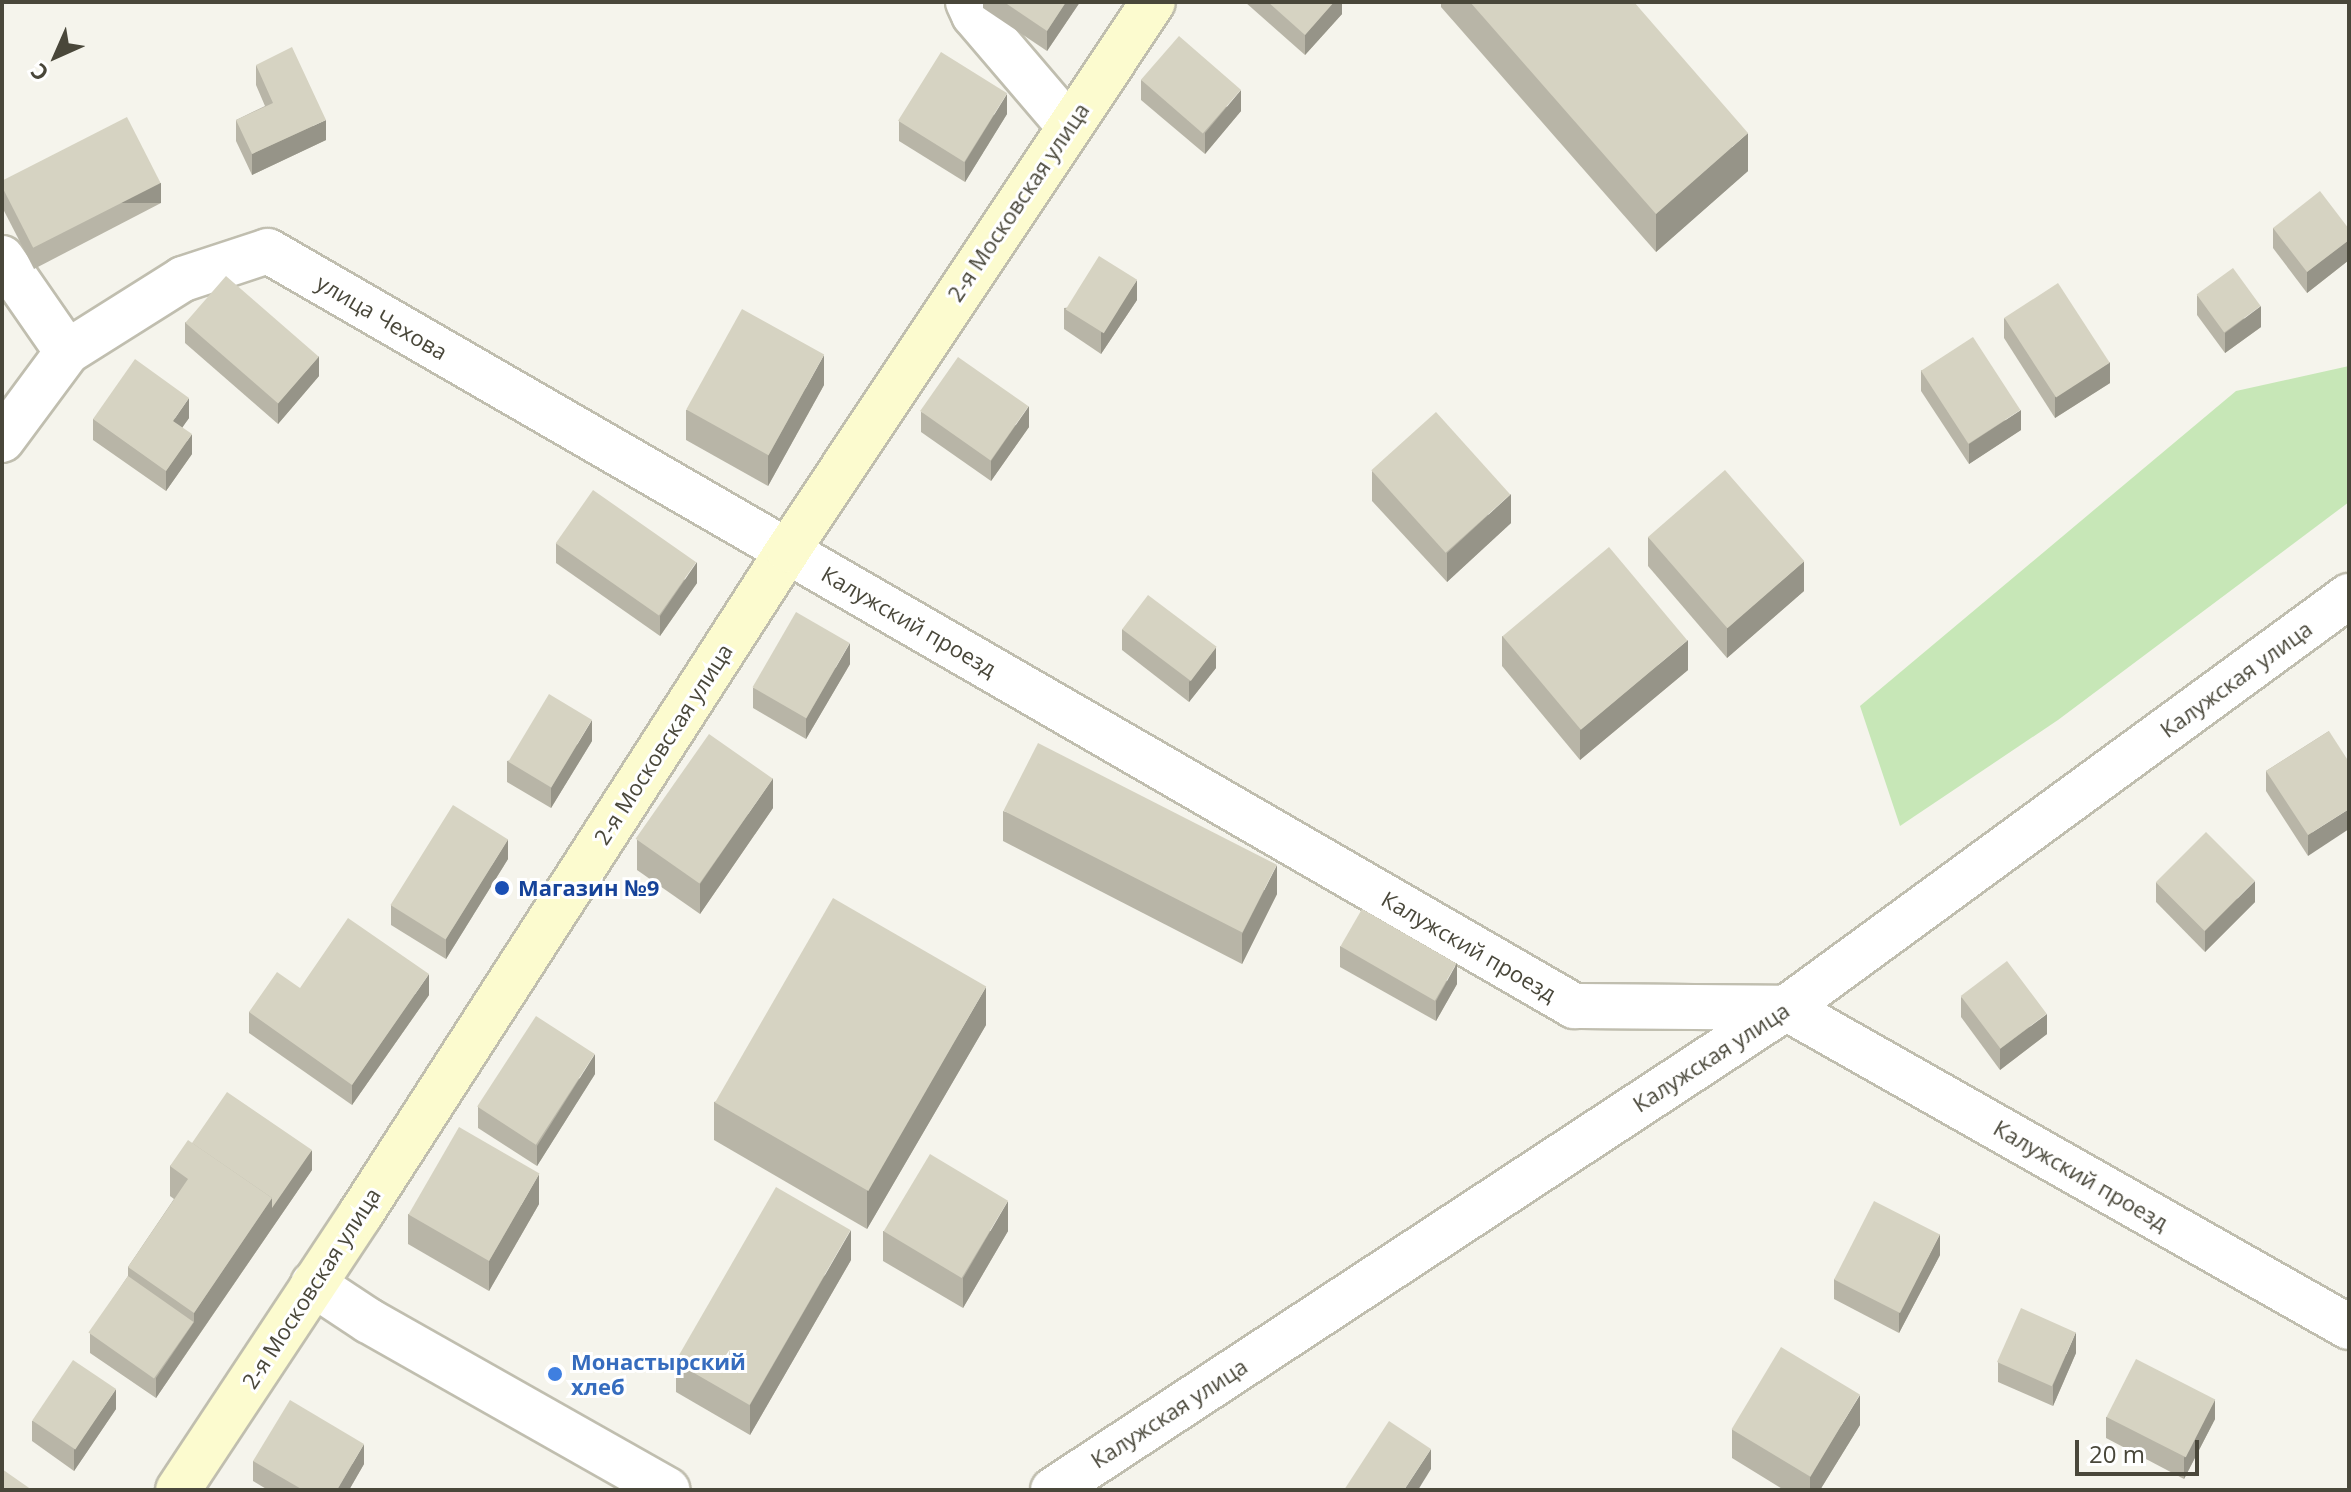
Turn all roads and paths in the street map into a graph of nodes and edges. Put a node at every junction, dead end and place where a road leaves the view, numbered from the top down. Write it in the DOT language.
graph roads {
  1 [pos="968,2"];
  2 [pos="1153,2"];
  3 [pos="1068,125"];
  4 [pos="2,258"];
  5 [pos="67,352"];
  6 [pos="2,440"];
  7 [pos="788,550"];
  8 [pos="2349,596"];
  9 [pos="1786,1008"];
  10 [pos="313,1284"];
  11 [pos="2349,1327"];
  12 [pos="178,1490"];
  13 [pos="668,1490"];
  14 [pos="1053,1490"];
  1 -- 3 [label="street"];
  2 -- 3 [label="street, 2-я Московская улица"];
  3 -- 7 [label="street, 2-я Московская улица"];
  4 -- 5 [label="street"];
  5 -- 6 [label="street, улица Чехова"];
  5 -- 7 [label="street, улица Чехова"];
  7 -- 9 [label="street, Калужский проезд"];
  7 -- 10 [label="street, 2-я Московская улица"];
  8 -- 9 [label="street, Калужская улица"];
  9 -- 11 [label="street, Калужский проезд"];
  9 -- 14 [label="street, Калужская улица"];
  10 -- 12 [label="street, 2-я Московская улица"];
  10 -- 13 [label="street"];
}
